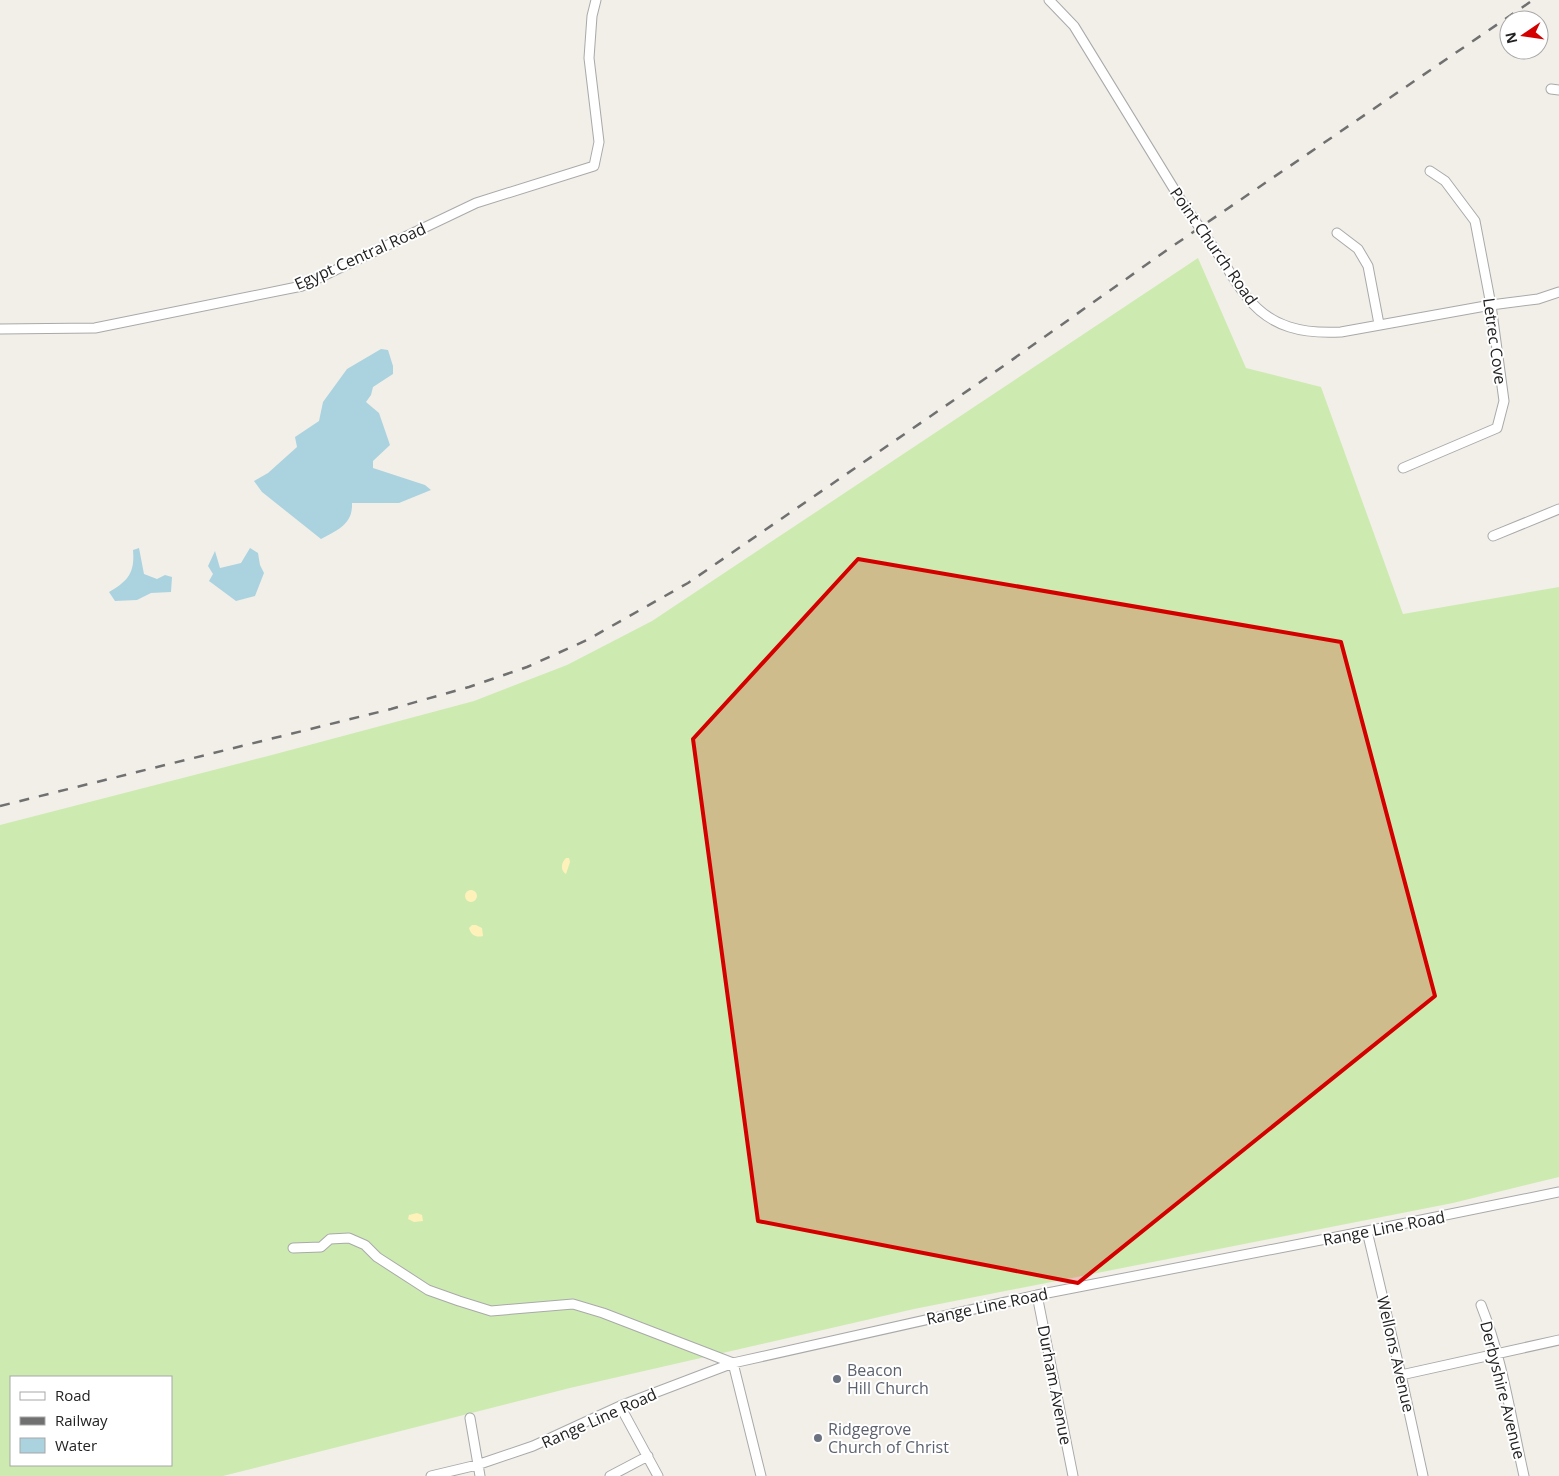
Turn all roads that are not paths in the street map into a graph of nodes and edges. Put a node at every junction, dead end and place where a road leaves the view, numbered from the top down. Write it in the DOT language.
graph roads {
  1 [pos="596,0"];
  2 [pos="1048,0"];
  3 [pos="1430,171"];
  4 [pos="1337,233"];
  5 [pos="1559,292"];
  6 [pos="1490,305"];
  7 [pos="1379,324"];
  8 [pos="0,329"];
  9 [pos="1403,468"];
  10 [pos="1559,510"];
  11 [pos="1493,536"];
  12 [pos="1559,1192"];
  13 [pos="1367,1231"];
  14 [pos="293,1248"];
  15 [pos="1037,1295"];
  16 [pos="1481,1305"];
  17 [pos="1559,1340"];
  18 [pos="1497,1353"];
  19 [pos="733,1363"];
  20 [pos="1401,1375"];
  21 [pos="620,1406"];
  22 [pos="470,1418"];
  23 [pos="648,1456"];
  24 [pos="477,1465"];
  25 [pos="431,1476"];
  26 [pos="480,1476"];
  27 [pos="610,1476"];
  28 [pos="658,1476"];
  29 [pos="761,1476"];
  30 [pos="1073,1476"];
  31 [pos="1423,1476"];
  32 [pos="1524,1476"];
  1 -- 8 [label="street, Egypt Central Road"];
  2 -- 7 [label="street, Point Church Road, bridge"];
  3 -- 6 [label="street, Letrec Cove"];
  4 -- 7 [label="street"];
  5 -- 6 [label="street, Point Church Road"];
  6 -- 7 [label="street, Point Church Road"];
  6 -- 9 [label="street, Letrec Cove"];
  10 -- 11 [label="street"];
  12 -- 13 [label="street, Range Line Road"];
  13 -- 15 [label="street, Range Line Road"];
  13 -- 20 [label="street, Wellons Avenue"];
  14 -- 19 [label="street"];
  15 -- 19 [label="street, Range Line Road"];
  15 -- 30 [label="street, Durham Avenue"];
  16 -- 18 [label="street, Derbyshire Avenue"];
  17 -- 18 [label="street"];
  18 -- 20 [label="street"];
  18 -- 32 [label="street, Derbyshire Avenue"];
  19 -- 21 [label="street, Range Line Road"];
  19 -- 29 [label="street"];
  20 -- 31 [label="street, Wellons Avenue"];
  21 -- 23 [label="street"];
  21 -- 24 [label="street, Range Line Road"];
  22 -- 24 [label="street"];
  23 -- 27 [label="street"];
  23 -- 28 [label="street"];
  24 -- 25 [label="street, Range Line Road"];
  24 -- 26 [label="street"];
}
